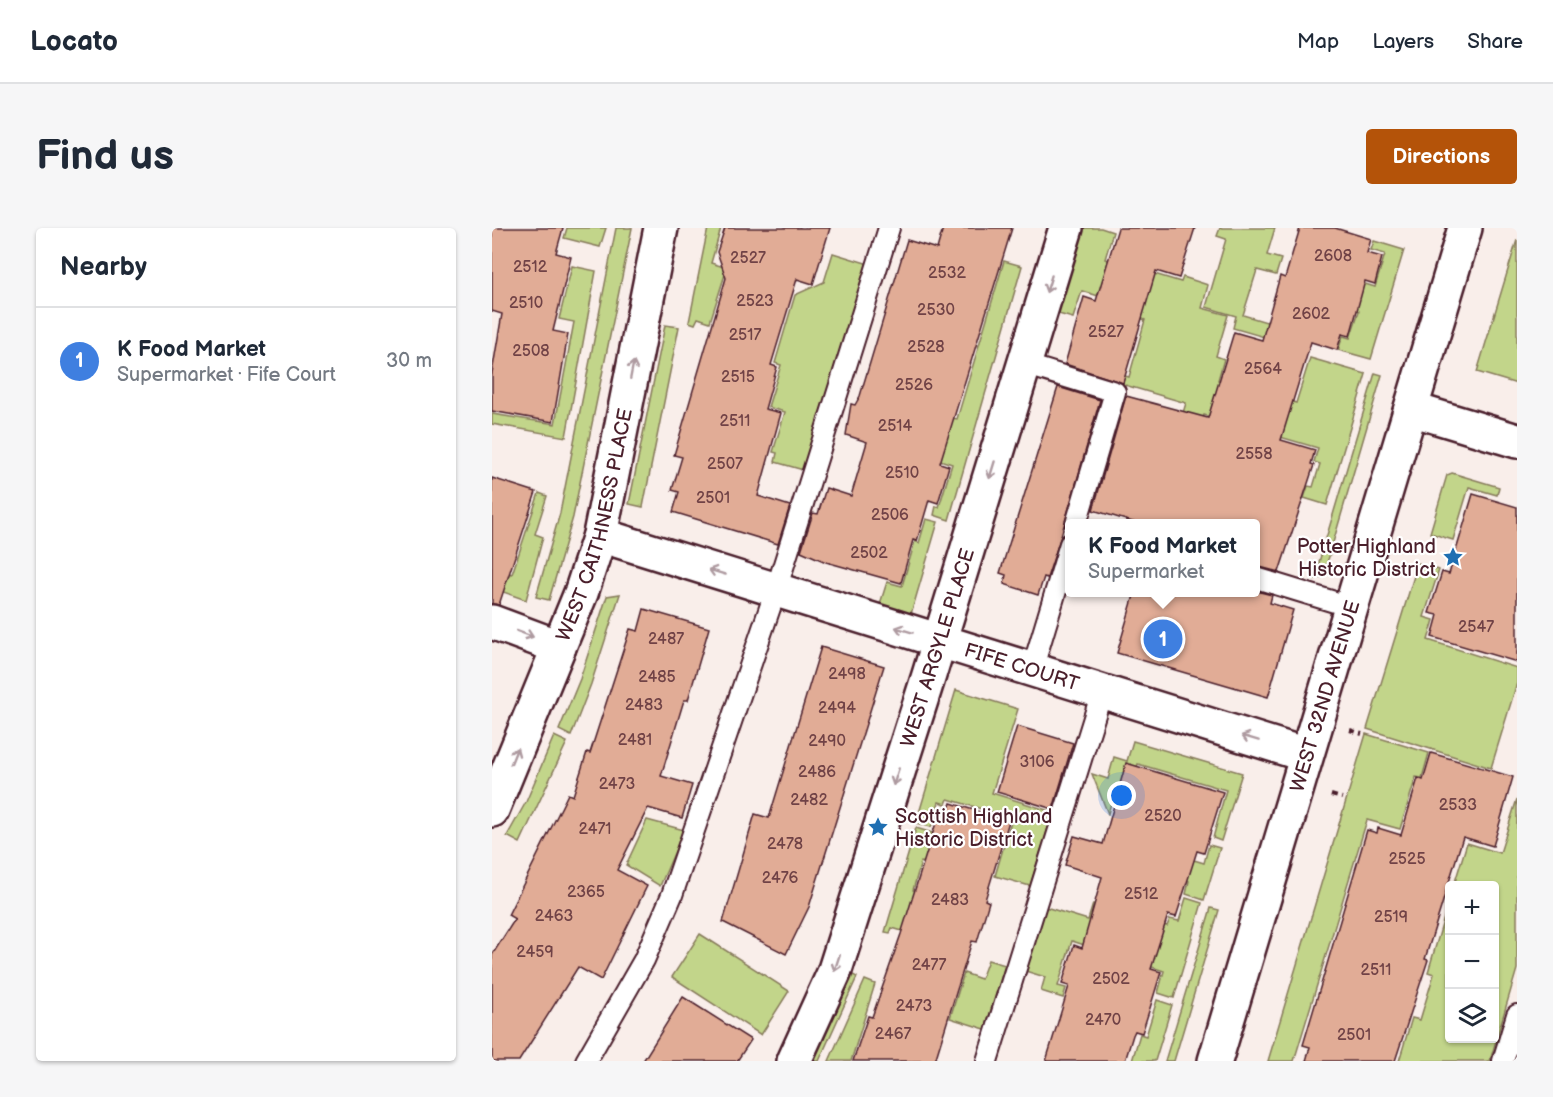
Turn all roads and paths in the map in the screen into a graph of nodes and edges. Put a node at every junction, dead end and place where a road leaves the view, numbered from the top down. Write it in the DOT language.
graph roads {
  1 [pos="661,228"];
  2 [pos="889,228"];
  3 [pos="1066,228"];
  4 [pos="1465,228"];
  5 [pos="1024,364"];
  6 [pos="1411,409"];
  7 [pos="1517,441"];
  8 [pos="1078,519"];
  9 [pos="600,536"];
  10 [pos="1065,561"];
  11 [pos="1260,579"];
  12 [pos="776,590"];
  13 [pos="1351,608"];
  14 [pos="492,622"];
  15 [pos="939,641"];
  16 [pos="559,647"];
  17 [pos="1032,670"];
  18 [pos="1102,692"];
  19 [pos="1306,755"];
  20 [pos="492,810"];
  21 [pos="1517,1015"];
  22 [pos="586,1061"];
  23 [pos="794,1061"];
  24 [pos="987,1061"];
  25 [pos="1215,1061"];
  26 [pos="1503,1061"];
  9 -- 1 [label="street, WEST CAITHNESS PLACE, one-way"];
  2 -- 12 [label="lane"];
  3 -- 5 [label="street, WEST ARGYLE PLACE, one-way"];
  4 -- 6 [label="street, WEST 32ND AVENUE"];
  5 -- 8 [label="lane"];
  5 -- 15 [label="street, WEST ARGYLE PLACE, one-way"];
  6 -- 7 [label="street"];
  6 -- 13 [label="street, WEST 32ND AVENUE"];
  12 -- 9 [label="street, FIFE COURT, one-way"];
  9 -- 16 [label="street, WEST CAITHNESS PLACE"];
  10 -- 17 [label="lane"];
  11 -- 13 [label="lane"];
  15 -- 12 [label="street, FIFE COURT, one-way"];
  12 -- 22 [label="lane"];
  13 -- 19 [label="street, WEST 32ND AVENUE"];
  14 -- 16 [label="street, one-way"];
  15 -- 17 [label="street, FIFE COURT"];
  15 -- 23 [label="street, WEST ARGYLE PLACE, one-way"];
  20 -- 16 [label="street, WEST CAITHNESS PLACE, one-way"];
  17 -- 18 [label="street, FIFE COURT"];
  19 -- 18 [label="street, FIFE COURT, one-way"];
  18 -- 24 [label="lane"];
  19 -- 25 [label="street, WEST 32ND AVENUE"];
  21 -- 26 [label="lane"];
}
